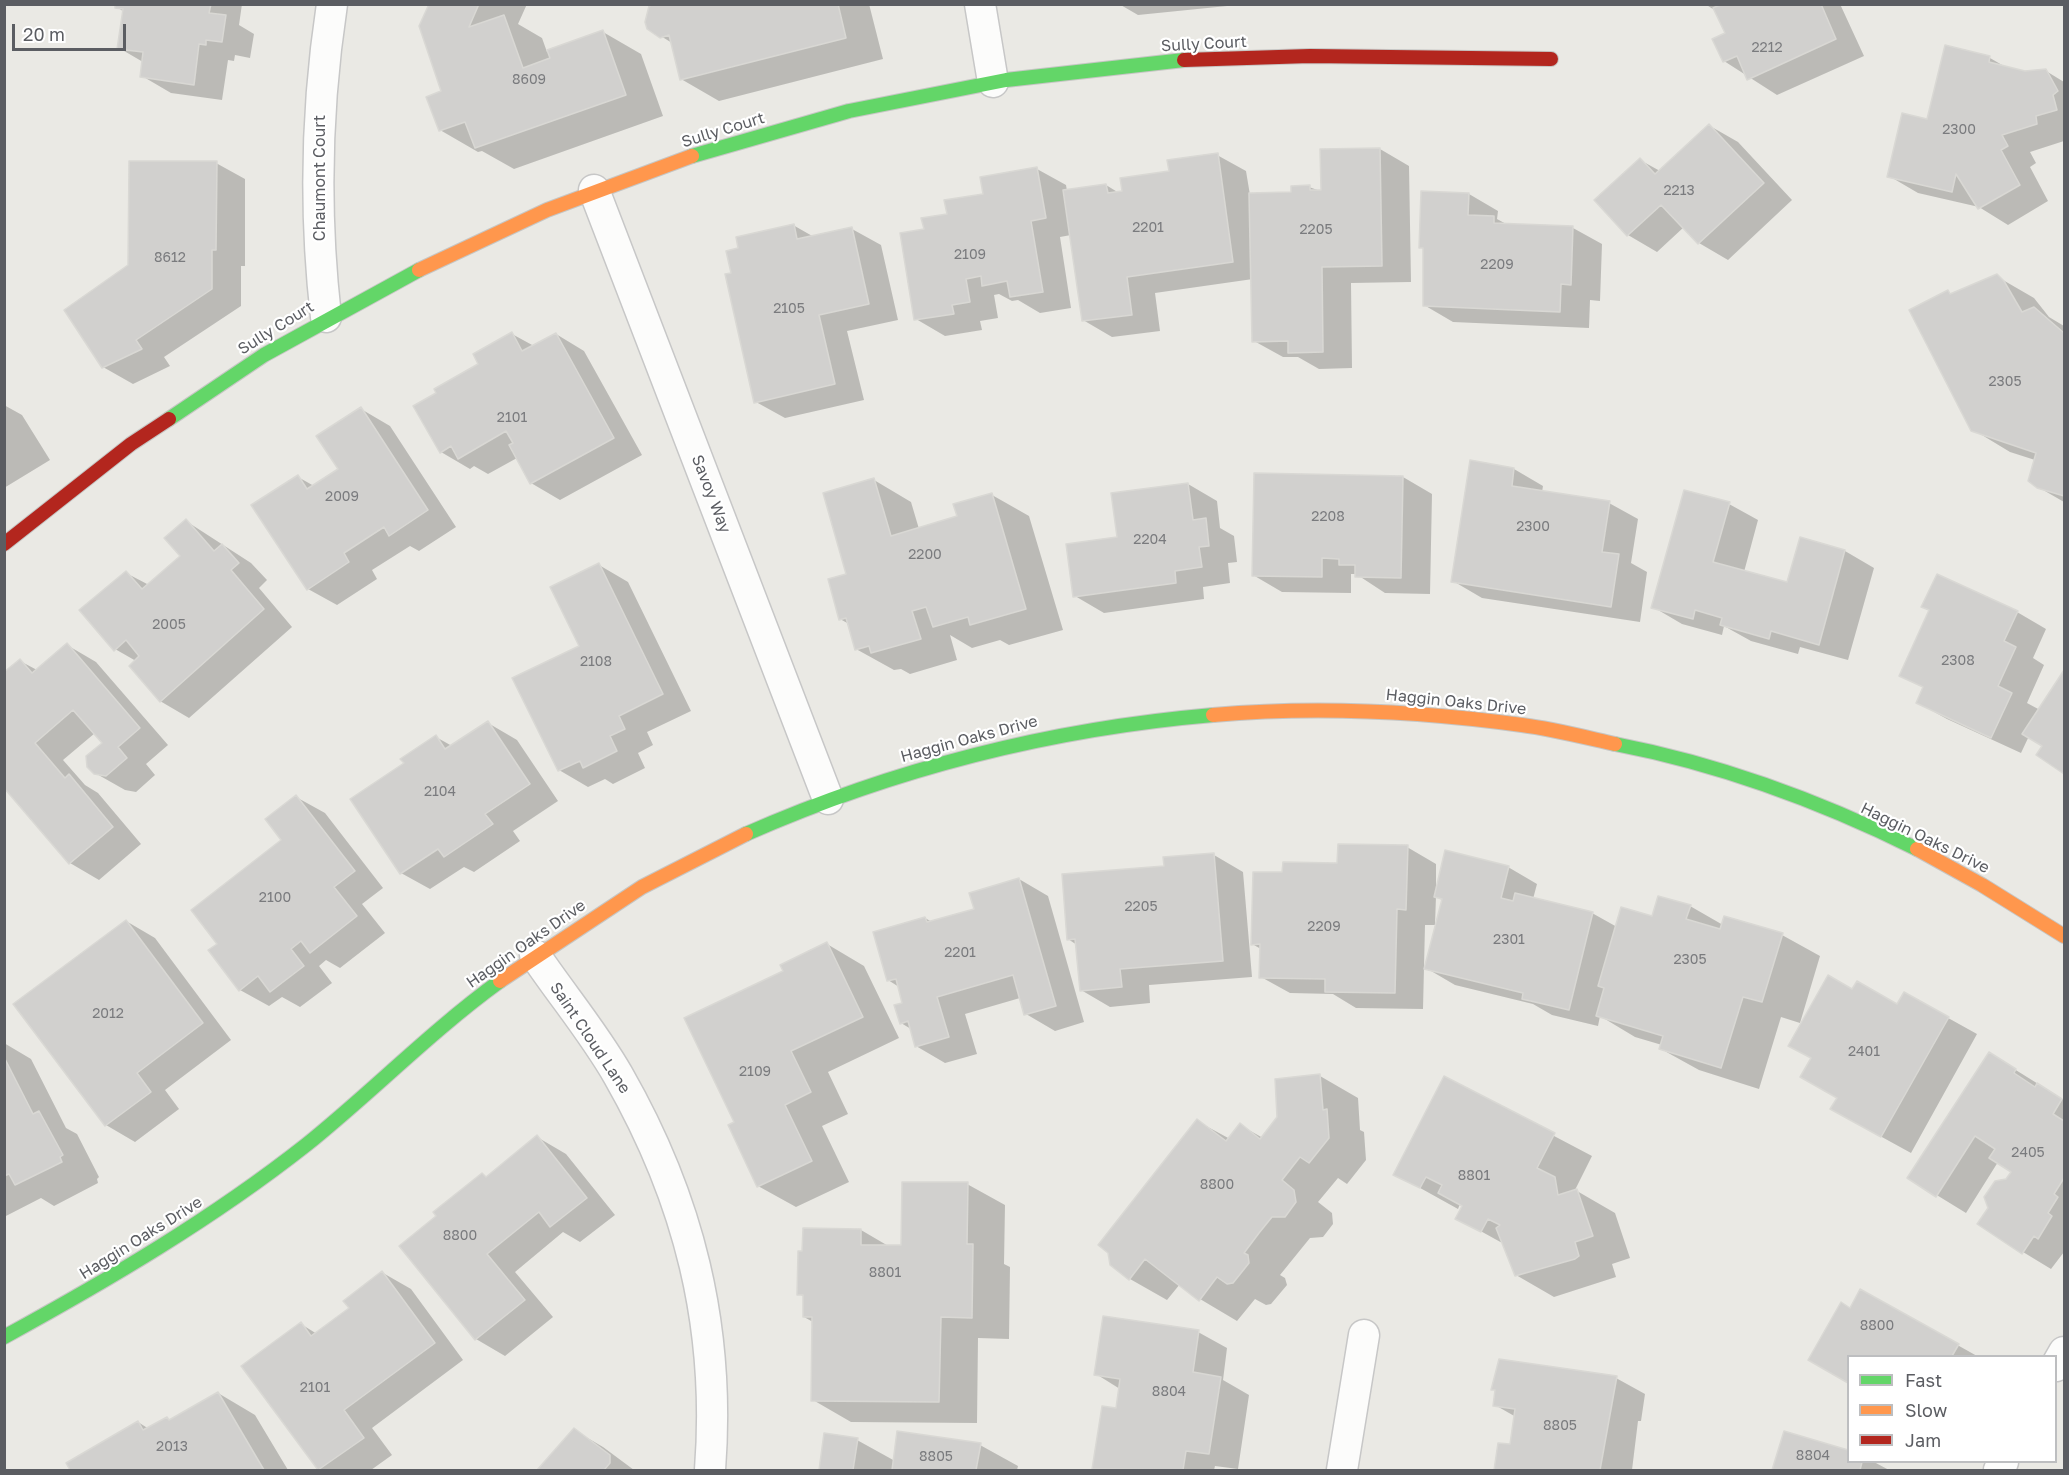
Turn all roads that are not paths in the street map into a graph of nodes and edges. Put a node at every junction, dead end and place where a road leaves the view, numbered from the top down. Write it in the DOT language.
graph roads {
  1 [pos="332,4"];
  2 [pos="980,4"];
  3 [pos="1551,59"];
  4 [pos="993,82"];
  5 [pos="594,190"];
  6 [pos="326,317"];
  7 [pos="4,544"];
  8 [pos="828,798"];
  9 [pos="2064,936"];
  10 [pos="535,955"];
  11 [pos="1364,1335"];
  12 [pos="4,1337"];
  13 [pos="710,1470"];
  14 [pos="1342,1470"];
  1 -- 6 [label="street, Chaumont Court"];
  2 -- 4 [label="street"];
  3 -- 4 [label="street, Sully Court"];
  4 -- 5 [label="street, Sully Court"];
  5 -- 6 [label="street, Sully Court"];
  5 -- 8 [label="street, Savoy Way"];
  6 -- 7 [label="street, Sully Court"];
  8 -- 9 [label="street, Haggin Oaks Drive"];
  8 -- 10 [label="street, Haggin Oaks Drive"];
  10 -- 12 [label="street, Haggin Oaks Drive"];
  10 -- 13 [label="street, Saint Cloud Lane"];
  11 -- 14 [label="street"];
}
